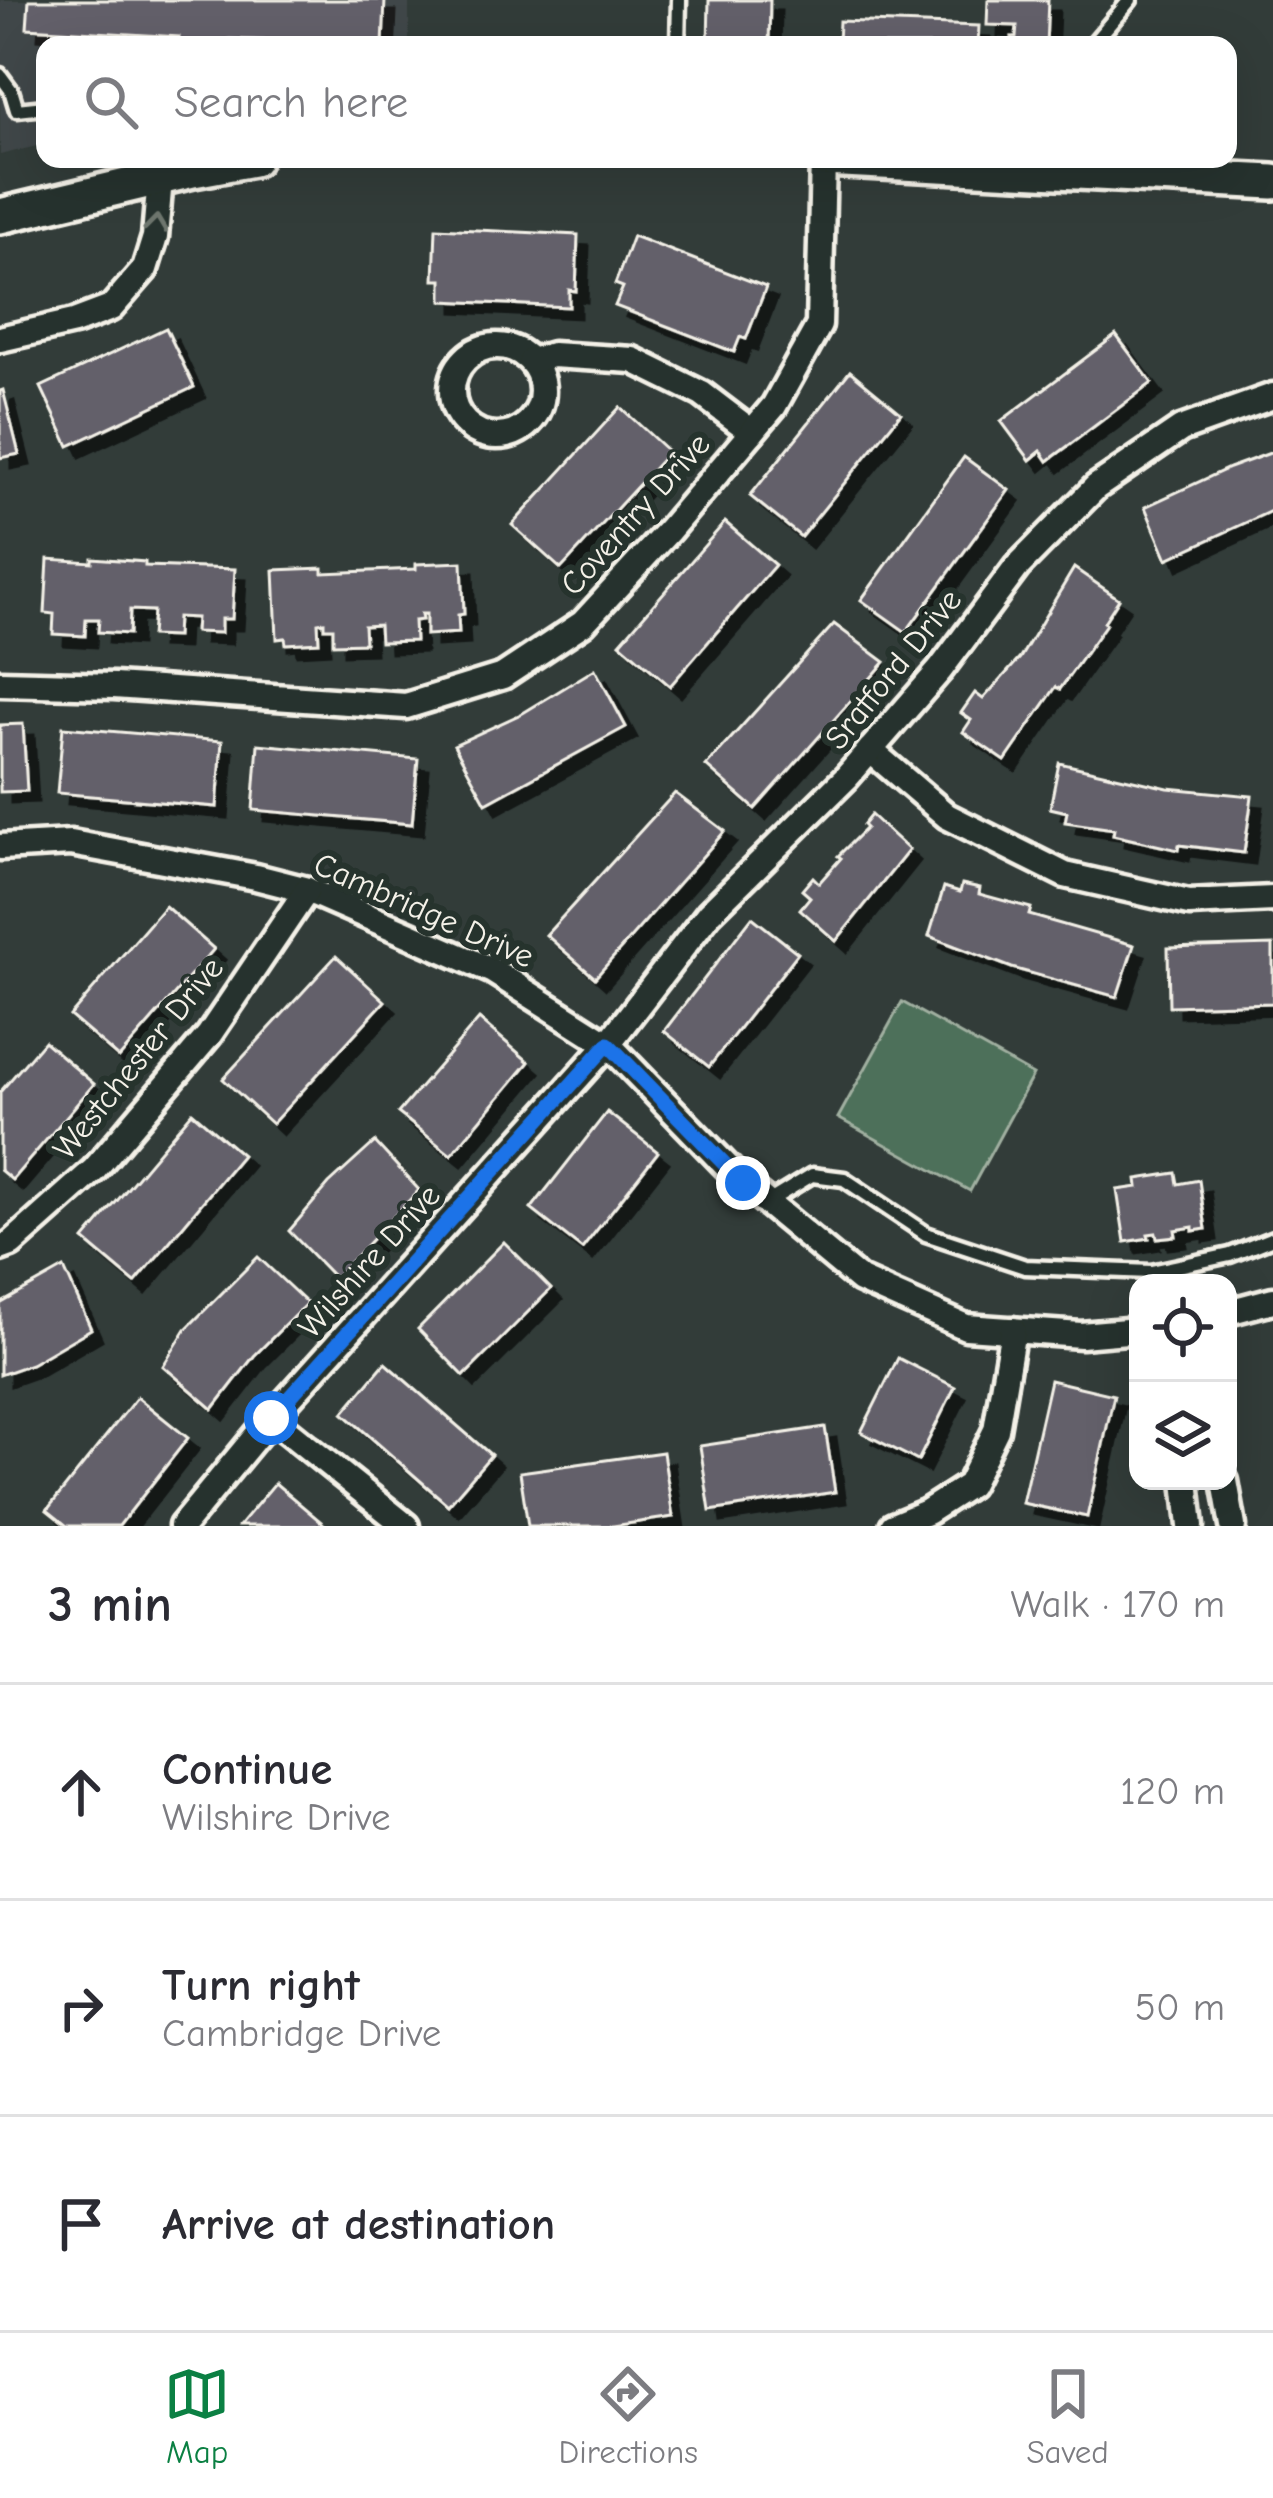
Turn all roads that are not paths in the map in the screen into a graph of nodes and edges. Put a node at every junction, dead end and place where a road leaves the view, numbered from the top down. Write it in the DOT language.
graph roads {
  1 [pos="680,0"];
  2 [pos="1130,0"];
  3 [pos="678,36"];
  4 [pos="1100,36"];
  5 [pos="0,75"];
  6 [pos="36,107"];
  7 [pos="209,168"];
  8 [pos="836,168"];
  9 [pos="1089,168"];
  10 [pos="160,178"];
  11 [pos="1273,182"];
  12 [pos="0,216"];
  13 [pos="0,339"];
  14 [pos="531,361"];
  15 [pos="1273,395"];
  16 [pos="752,432"];
  17 [pos="0,683"];
  18 [pos="870,750"];
  19 [pos="0,848"];
  20 [pos="308,890"];
  21 [pos="1273,899"];
  22 [pos="608,1044"];
  23 [pos="767,1203"];
  24 [pos="1273,1238"];
  25 [pos="0,1248"];
  26 [pos="1273,1300"];
  27 [pos="1237,1310"];
  28 [pos="1013,1330"];
  29 [pos="1129,1331"];
  30 [pos="271,1418"];
  31 [pos="1187,1490"];
  32 [pos="1227,1490"];
  33 [pos="182,1526"];
  34 [pos="406,1526"];
  35 [pos="893,1526"];
  36 [pos="1191,1526"];
  37 [pos="1233,1526"];
  1 -- 3 [label="lane"];
  2 -- 4 [label="lane"];
  5 -- 6 [label="lane"];
  7 -- 10 [label="street"];
  8 -- 16 [label="street, Coventry Drive"];
  9 -- 11 [label="street"];
  10 -- 12 [label="street"];
  13 -- 10 [label="street, one-way"];
  14 -- 16 [label="street"];
  15 -- 18 [label="street, Sratford Drive"];
  16 -- 17 [label="street, Coventry Drive"];
  18 -- 21 [label="street"];
  18 -- 22 [label="street, Sratford Drive"];
  19 -- 20 [label="street, Cambridge Drive"];
  20 -- 22 [label="street, Cambridge Drive"];
  20 -- 25 [label="street, Westchester Drive"];
  22 -- 23 [label="street, Cambridge Drive"];
  22 -- 30 [label="street, Wilshire Drive"];
  23 -- 24 [label="lane"];
  23 -- 28 [label="street, Cambridge Drive"];
  26 -- 27 [label="street"];
  28 -- 29 [label="street, Cambridge Drive"];
  28 -- 35 [label="street"];
  30 -- 33 [label="street, Wilshire Drive"];
  30 -- 34 [label="street"];
  31 -- 36 [label="street"];
  32 -- 37 [label="street"];
}
